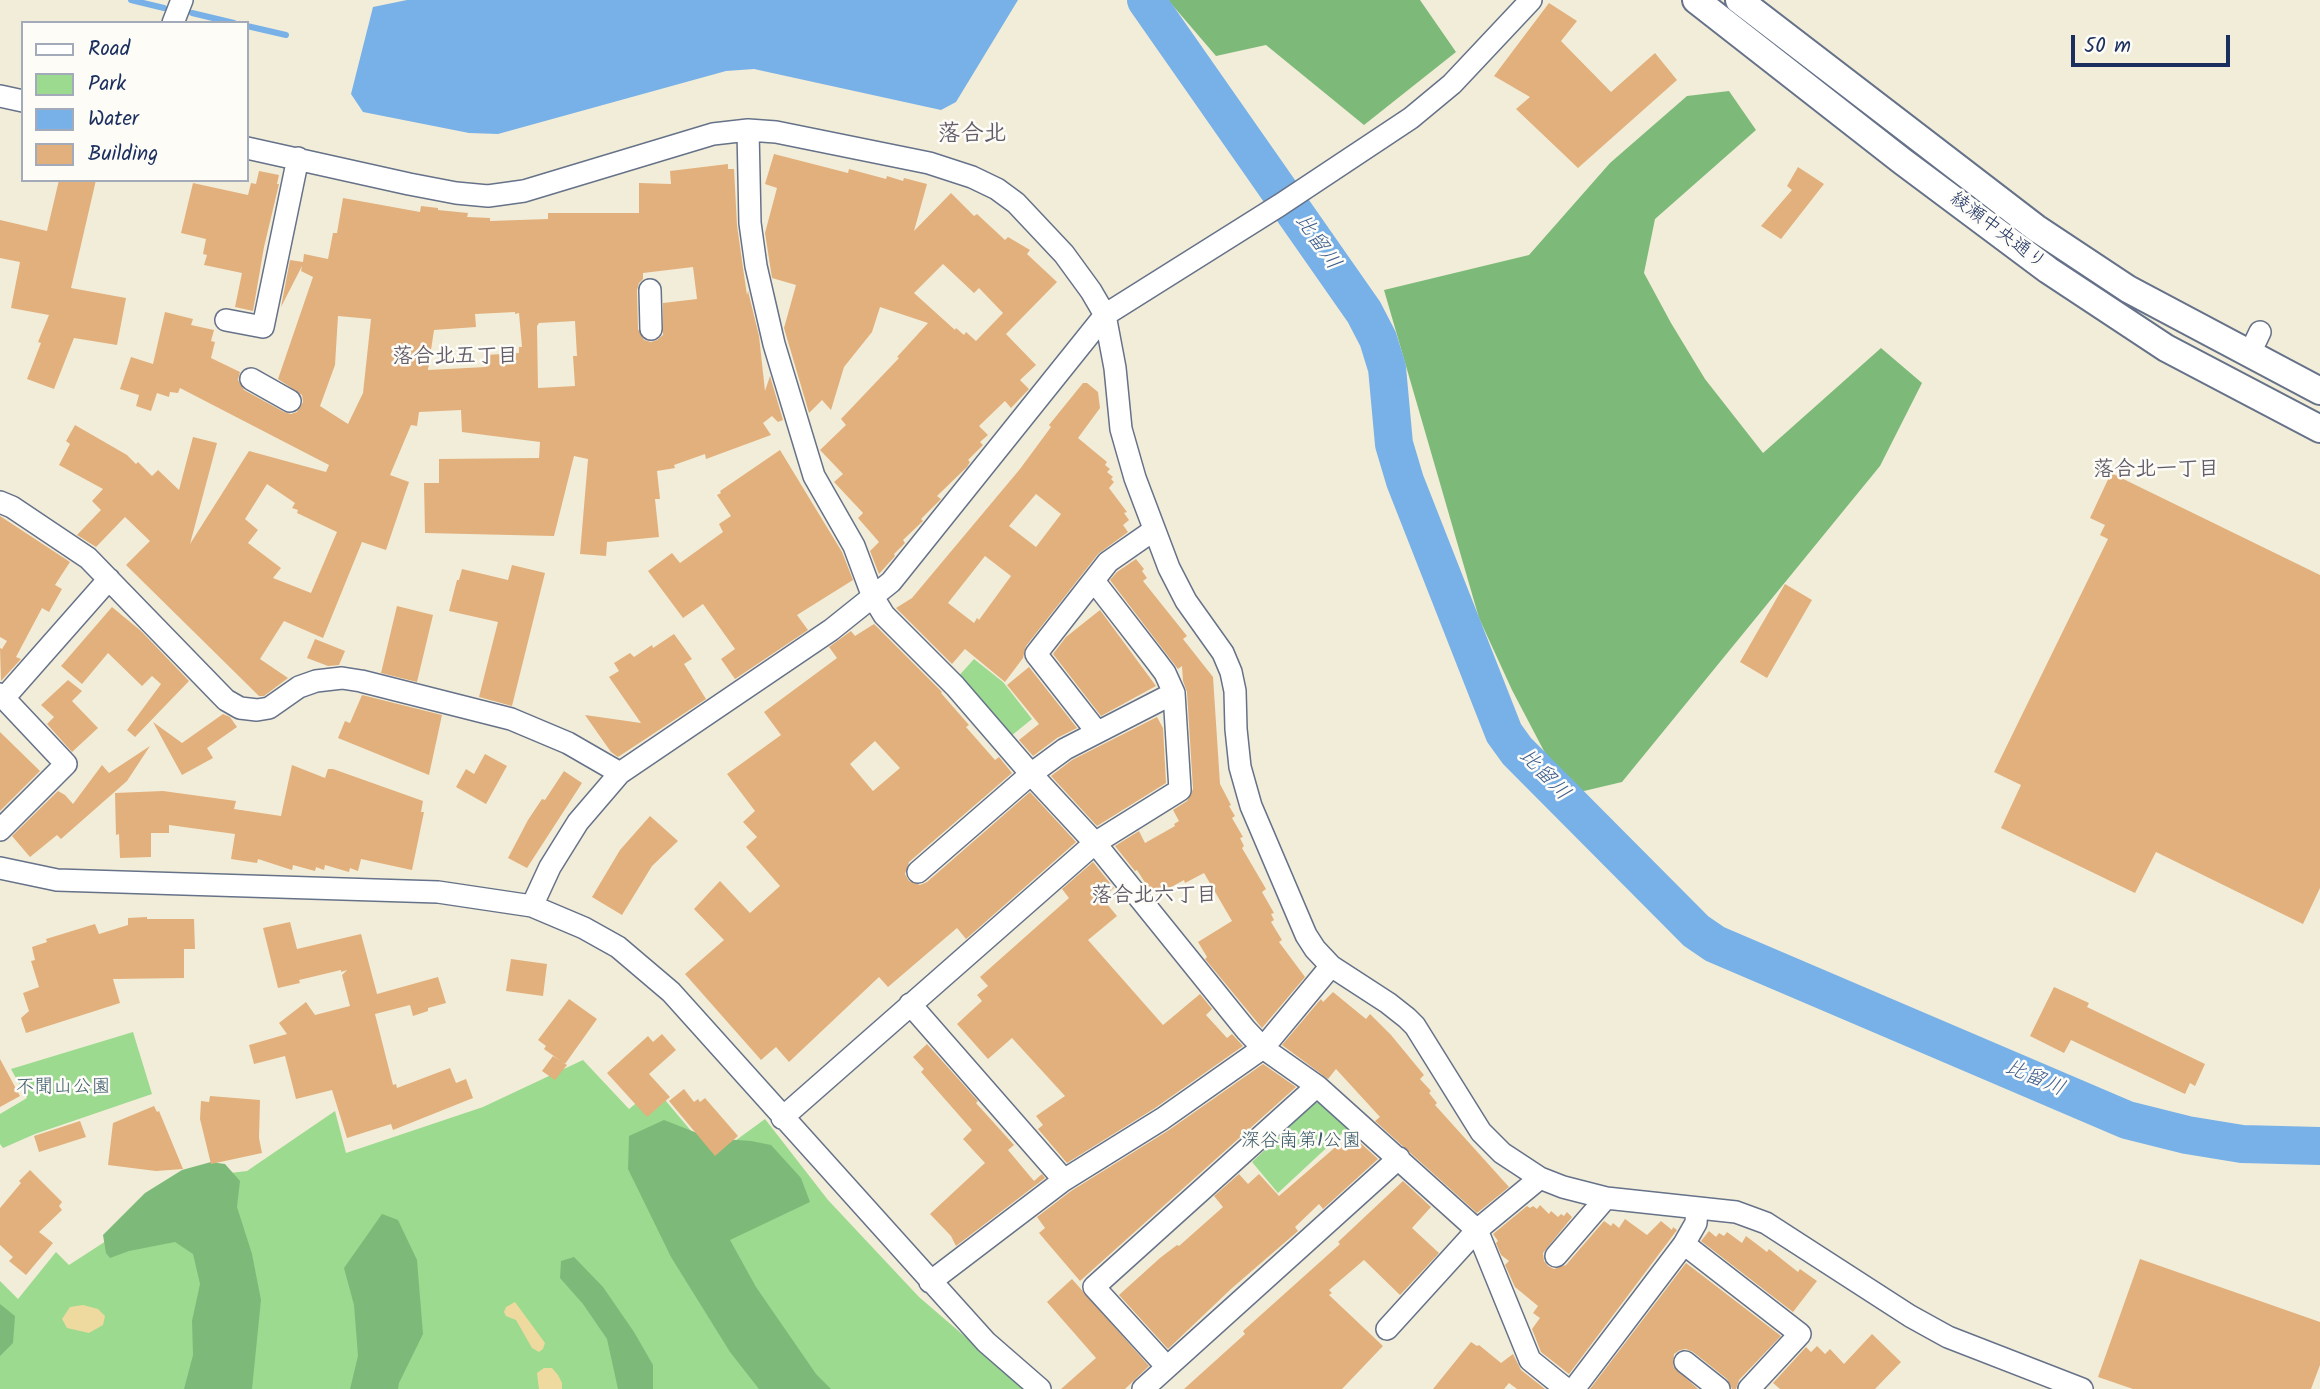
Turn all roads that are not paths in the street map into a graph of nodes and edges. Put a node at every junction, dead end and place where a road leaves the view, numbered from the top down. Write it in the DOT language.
graph roads {
  1 [pos="182,0"];
  2 [pos="1531,0"];
  3 [pos="1696,0"];
  4 [pos="1739,0"];
  5 [pos="174,21"];
  6 [pos="0,96"];
  7 [pos="21,101"];
  8 [pos="748,130"];
  9 [pos="248,148"];
  10 [pos="298,158"];
  11 [pos="650,290"];
  12 [pos="1105,315"];
  13 [pos="226,320"];
  14 [pos="651,329"];
  15 [pos="251,379"];
  16 [pos="2320,391"];
  17 [pos="290,401"];
  18 [pos="2320,429"];
  19 [pos="0,502"];
  20 [pos="1154,530"];
  21 [pos="108,579"];
  22 [pos="1094,581"];
  23 [pos="873,597"];
  24 [pos="1174,694"];
  25 [pos="2,696"];
  26 [pos="1097,732"];
  27 [pos="620,773"];
  28 [pos="1031,774"];
  29 [pos="0,830"];
  30 [pos="1095,844"];
  31 [pos="0,868"];
  32 [pos="918,872"];
  33 [pos="532,906"];
  34 [pos="1331,967"];
  35 [pos="910,1004"];
  36 [pos="1263,1048"];
  37 [pos="1317,1086"];
  38 [pos="782,1118"];
  39 [pos="1399,1158"];
  40 [pos="1541,1178"];
  41 [pos="1064,1180"];
  42 [pos="1606,1198"];
  43 [pos="1697,1208"];
  44 [pos="1478,1230"];
  45 [pos="1684,1244"];
  46 [pos="1556,1255"];
  47 [pos="930,1282"];
  48 [pos="1387,1329"];
  49 [pos="1685,1362"];
  50 [pos="1167,1367"];
  51 [pos="1040,1389"];
  52 [pos="1143,1389"];
  53 [pos="1566,1389"];
  54 [pos="1574,1389"];
  55 [pos="1719,1389"];
  56 [pos="1749,1389"];
  57 [pos="2082,1389"];
  1 -- 5 [label="street"];
  2 -- 12 [label="street"];
  3 -- 18 [label="main road, 綾瀬中央通り"];
  4 -- 16 [label="main road, 綾瀬中央通り"];
  6 -- 7 [label="street"];
  8 -- 10 [label="street"];
  8 -- 12 [label="street"];
  8 -- 23 [label="street"];
  9 -- 10 [label="street"];
  10 -- 13 [label="street"];
  11 -- 14 [label="street"];
  12 -- 20 [label="street"];
  12 -- 23 [label="street"];
  15 -- 17 [label="street"];
  19 -- 21 [label="street"];
  20 -- 22 [label="street"];
  20 -- 34 [label="street"];
  21 -- 25 [label="street"];
  21 -- 27 [label="street"];
  22 -- 24 [label="street"];
  22 -- 26 [label="street"];
  23 -- 27 [label="street"];
  23 -- 28 [label="street"];
  24 -- 26 [label="street"];
  24 -- 30 [label="street"];
  25 -- 29 [label="street"];
  26 -- 28 [label="street"];
  27 -- 33 [label="street"];
  28 -- 30 [label="street"];
  28 -- 32 [label="street"];
  30 -- 35 [label="street"];
  30 -- 36 [label="street"];
  31 -- 33 [label="street"];
  33 -- 38 [label="street"];
  34 -- 36 [label="street"];
  34 -- 40 [label="street"];
  35 -- 38 [label="street"];
  35 -- 41 [label="street"];
  36 -- 37 [label="street"];
  36 -- 41 [label="street"];
  37 -- 39 [label="street"];
  37 -- 50 [label="street"];
  38 -- 47 [label="street"];
  39 -- 44 [label="street"];
  39 -- 50 [label="street"];
  40 -- 42 [label="street"];
  40 -- 44 [label="street"];
  41 -- 47 [label="street"];
  42 -- 43 [label="street"];
  42 -- 46 [label="street"];
  43 -- 45 [label="street"];
  43 -- 57 [label="street"];
  44 -- 48 [label="street"];
  44 -- 53 [label="street"];
  45 -- 54 [label="street"];
  45 -- 56 [label="street"];
  47 -- 51 [label="street"];
  49 -- 55 [label="street"];
  50 -- 52 [label="street"];
}
